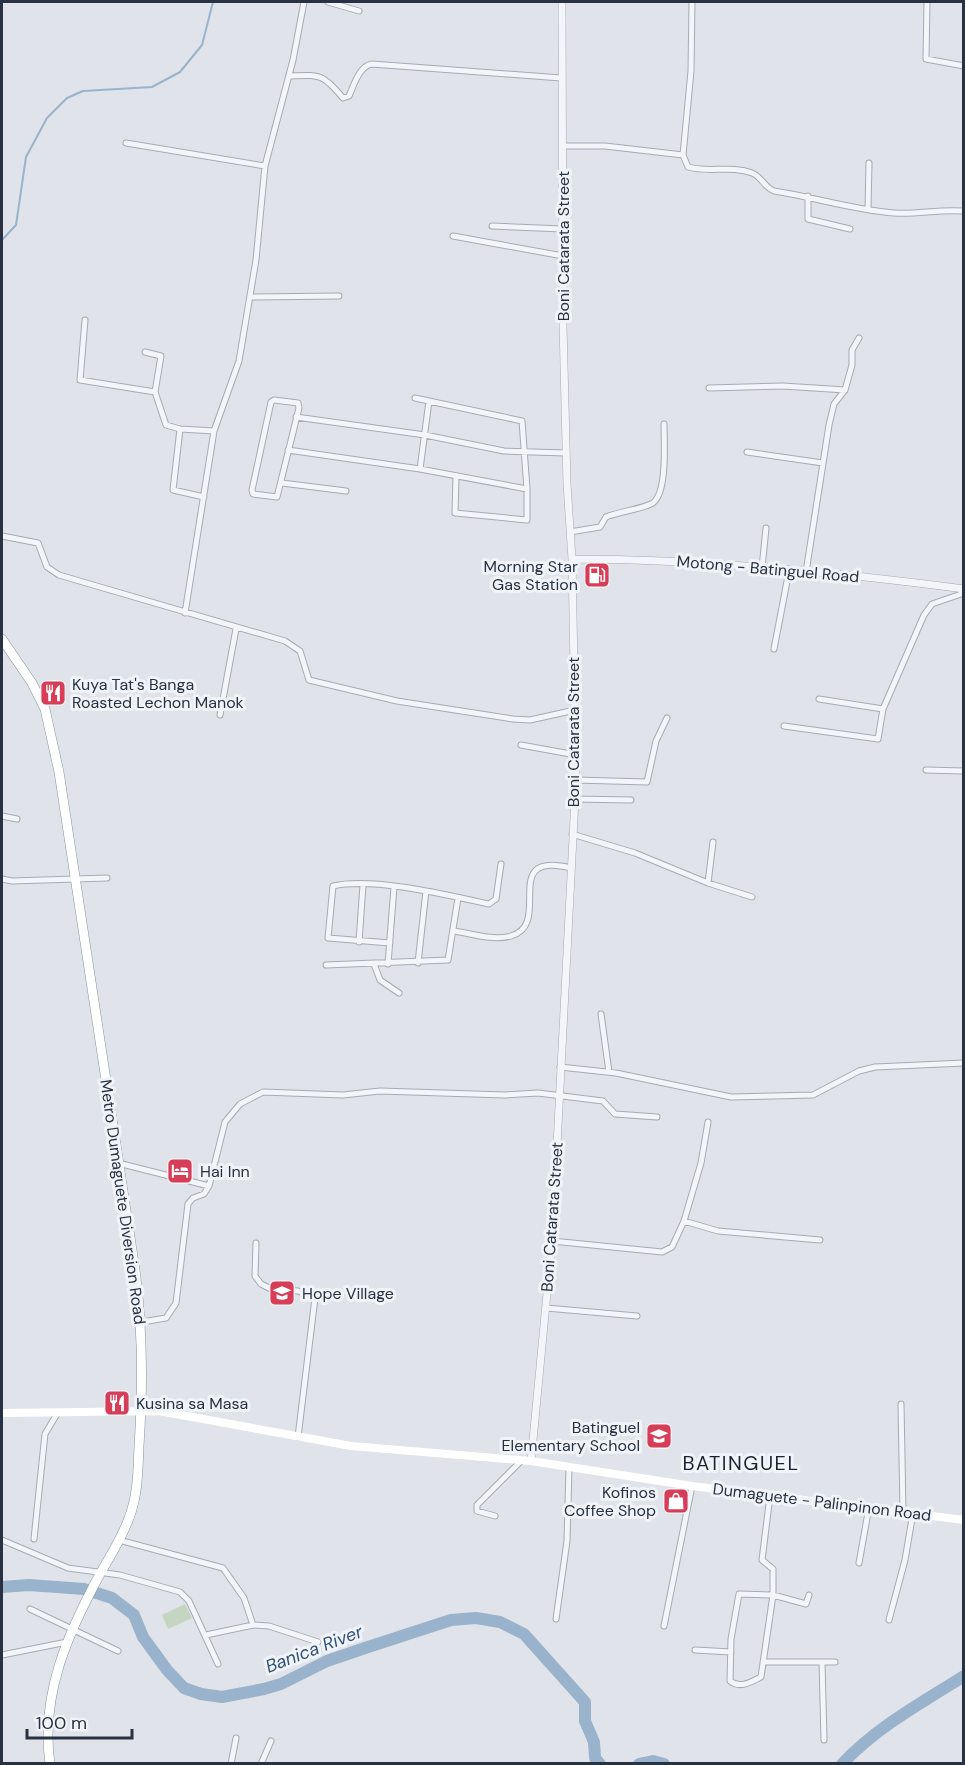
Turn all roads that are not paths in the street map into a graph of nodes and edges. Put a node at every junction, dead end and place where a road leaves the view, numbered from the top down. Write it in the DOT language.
graph roads {
  1 [pos="304,2"];
  2 [pos="328,2"];
  3 [pos="562,2"];
  4 [pos="692,2"];
  5 [pos="927,2"];
  6 [pos="359,10"];
  7 [pos="963,66"];
  8 [pos="289,76"];
  9 [pos="561,78"];
  10 [pos="126,143"];
  11 [pos="563,146"];
  12 [pos="683,155"];
  13 [pos="869,163"];
  14 [pos="265,166"];
  15 [pos="808,196"];
  16 [pos="868,209"];
  17 [pos="963,211"];
  18 [pos="492,226"];
  19 [pos="563,229"];
  20 [pos="850,229"];
  21 [pos="453,236"];
  22 [pos="563,256"];
  23 [pos="339,296"];
  24 [pos="250,297"];
  25 [pos="85,320"];
  26 [pos="859,338"];
  27 [pos="145,352"];
  28 [pos="709,388"];
  29 [pos="845,390"];
  30 [pos="155,393"];
  31 [pos="416,398"];
  32 [pos="429,401"];
  33 [pos="296,417"];
  34 [pos="664,424"];
  35 [pos="180,429"];
  36 [pos="214,431"];
  37 [pos="425,435"];
  38 [pos="288,450"];
  39 [pos="747,452"];
  40 [pos="566,453"];
  41 [pos="525,454"];
  42 [pos="823,463"];
  43 [pos="420,469"];
  44 [pos="456,476"];
  45 [pos="282,483"];
  46 [pos="527,489"];
  47 [pos="346,491"];
  48 [pos="204,497"];
  49 [pos="766,528"];
  50 [pos="570,532"];
  51 [pos="2,536"];
  52 [pos="572,559"];
  53 [pos="762,568"];
  54 [pos="789,571"];
  55 [pos="806,572"];
  56 [pos="963,591"];
  57 [pos="185,613"];
  58 [pos="236,629"];
  59 [pos="2,639"];
  60 [pos="774,650"];
  61 [pos="819,699"];
  62 [pos="884,709"];
  63 [pos="575,710"];
  64 [pos="220,715"];
  65 [pos="667,718"];
  66 [pos="784,726"];
  67 [pos="521,745"];
  68 [pos="576,755"];
  69 [pos="926,770"];
  70 [pos="963,771"];
  71 [pos="576,780"];
  72 [pos="573,799"];
  73 [pos="631,800"];
  74 [pos="2,816"];
  75 [pos="17,819"];
  76 [pos="572,834"];
  77 [pos="713,842"];
  78 [pos="501,864"];
  79 [pos="571,868"];
  80 [pos="107,878"];
  81 [pos="2,879"];
  82 [pos="75,879"];
  83 [pos="708,883"];
  84 [pos="363,885"];
  85 [pos="394,888"];
  86 [pos="426,891"];
  87 [pos="752,897"];
  88 [pos="458,898"];
  89 [pos="454,931"];
  90 [pos="359,942"];
  91 [pos="390,943"];
  92 [pos="418,963"];
  93 [pos="374,964"];
  94 [pos="388,964"];
  95 [pos="326,965"];
  96 [pos="399,993"];
  97 [pos="601,1014"];
  98 [pos="963,1064"];
  99 [pos="560,1067"];
  100 [pos="609,1072"];
  101 [pos="560,1095"];
  102 [pos="657,1117"];
  103 [pos="708,1122"];
  104 [pos="118,1163"];
  105 [pos="209,1186"];
  106 [pos="684,1221"];
  107 [pos="820,1240"];
  108 [pos="552,1241"];
  109 [pos="256,1243"];
  110 [pos="546,1308"];
  111 [pos="637,1316"];
  112 [pos="142,1322"];
  113 [pos="901,1404"];
  114 [pos="141,1410"];
  115 [pos="2,1413"];
  116 [pos="57,1414"];
  117 [pos="298,1437"];
  118 [pos="526,1461"];
  119 [pos="568,1467"];
  120 [pos="692,1486"];
  121 [pos="771,1496"];
  122 [pos="869,1508"];
  123 [pos="903,1512"];
  124 [pos="913,1513"];
  125 [pos="495,1516"];
  126 [pos="963,1520"];
  127 [pos="34,1539"];
  128 [pos="2,1540"];
  129 [pos="119,1540"];
  130 [pos="859,1563"];
  131 [pos="100,1573"];
  132 [pos="773,1595"];
  133 [pos="809,1595"];
  134 [pos="30,1609"];
  135 [pos="555,1619"];
  136 [pos="889,1620"];
  137 [pos="253,1625"];
  138 [pos="664,1626"];
  139 [pos="72,1631"];
  140 [pos="206,1635"];
  141 [pos="67,1642"];
  142 [pos="318,1642"];
  143 [pos="695,1650"];
  144 [pos="118,1651"];
  145 [pos="731,1652"];
  146 [pos="2,1655"];
  147 [pos="763,1662"];
  148 [pos="822,1662"];
  149 [pos="835,1662"];
  150 [pos="218,1664"];
  151 [pos="236,1738"];
  152 [pos="824,1740"];
  153 [pos="271,1741"];
  154 [pos="50,1764"];
  155 [pos="231,1764"];
  156 [pos="261,1764"];
  1 -- 8 [label="street"];
  2 -- 6 [label="street"];
  3 -- 9 [label="street, Boni Catarata Street"];
  4 -- 12 [label="street"];
  5 -- 7 [label="street"];
  8 -- 9 [label="street"];
  8 -- 14 [label="street"];
  9 -- 11 [label="street, Boni Catarata Street"];
  10 -- 14 [label="street"];
  11 -- 12 [label="street"];
  11 -- 19 [label="street, Boni Catarata Street"];
  12 -- 15 [label="street"];
  13 -- 16 [label="street"];
  14 -- 24 [label="street"];
  15 -- 16 [label="street"];
  15 -- 20 [label="street"];
  16 -- 17 [label="street"];
  18 -- 19 [label="street"];
  19 -- 22 [label="street, Boni Catarata Street"];
  21 -- 22 [label="street"];
  22 -- 40 [label="street, Boni Catarata Street"];
  23 -- 24 [label="street"];
  24 -- 36 [label="street"];
  25 -- 30 [label="street"];
  26 -- 29 [label="street"];
  27 -- 30 [label="street"];
  28 -- 29 [label="street"];
  29 -- 42 [label="street"];
  30 -- 35 [label="street"];
  31 -- 32 [label="street"];
  32 -- 37 [label="street"];
  32 -- 41 [label="street"];
  33 -- 37 [label="street"];
  33 -- 38 [label="street"];
  33 -- 45 [label="street"];
  34 -- 50 [label="street"];
  35 -- 36 [label="street"];
  35 -- 48 [label="street"];
  36 -- 48 [label="street"];
  37 -- 41 [label="street"];
  37 -- 43 [label="street"];
  38 -- 43 [label="street"];
  38 -- 45 [label="street"];
  39 -- 42 [label="street"];
  40 -- 41 [label="street"];
  40 -- 50 [label="street, Boni Catarata Street"];
  41 -- 46 [label="street"];
  42 -- 55 [label="street"];
  43 -- 44 [label="street"];
  44 -- 46 [label="street"];
  44 -- 46 [label="street"];
  45 -- 47 [label="street"];
  48 -- 57 [label="street"];
  49 -- 53 [label="street"];
  50 -- 52 [label="street, Boni Catarata Street"];
  51 -- 57 [label="street"];
  52 -- 53 [label="street, Motong - Batinguel Road"];
  52 -- 63 [label="street, Boni Catarata Street"];
  53 -- 54 [label="street, Motong - Batinguel Road"];
  54 -- 55 [label="street, Motong - Batinguel Road"];
  54 -- 60 [label="street"];
  55 -- 56 [label="street, Motong - Batinguel Road"];
  56 -- 62 [label="street"];
  57 -- 58 [label="street"];
  58 -- 63 [label="street"];
  58 -- 64 [label="street"];
  59 -- 82 [label="highway, Metro Dumaguete Diversion Road"];
  61 -- 62 [label="street"];
  62 -- 66 [label="street"];
  63 -- 68 [label="street, Boni Catarata Street"];
  65 -- 71 [label="street"];
  67 -- 68 [label="street"];
  68 -- 71 [label="street, Boni Catarata Street"];
  69 -- 70 [label="street"];
  71 -- 72 [label="street, Boni Catarata Street"];
  72 -- 73 [label="street"];
  72 -- 76 [label="street, Boni Catarata Street"];
  74 -- 75 [label="street"];
  76 -- 79 [label="street, Boni Catarata Street"];
  76 -- 83 [label="street"];
  77 -- 83 [label="street"];
  78 -- 88 [label="street"];
  79 -- 89 [label="street"];
  79 -- 99 [label="street, Boni Catarata Street"];
  80 -- 82 [label="street"];
  81 -- 82 [label="street"];
  82 -- 104 [label="highway, Metro Dumaguete Diversion Road"];
  83 -- 87 [label="street"];
  84 -- 85 [label="street"];
  84 -- 90 [label="street"];
  84 -- 90 [label="street"];
  85 -- 86 [label="street"];
  85 -- 91 [label="street"];
  86 -- 88 [label="street"];
  86 -- 92 [label="street"];
  88 -- 89 [label="street"];
  89 -- 92 [label="street"];
  90 -- 91 [label="street"];
  91 -- 94 [label="street"];
  92 -- 94 [label="street"];
  93 -- 94 [label="street"];
  93 -- 95 [label="street"];
  93 -- 96 [label="street"];
  97 -- 100 [label="street"];
  98 -- 100 [label="street"];
  99 -- 100 [label="street"];
  99 -- 101 [label="street, Boni Catarata Street"];
  101 -- 102 [label="street"];
  101 -- 105 [label="street"];
  101 -- 108 [label="street, Boni Catarata Street"];
  103 -- 106 [label="street"];
  104 -- 105 [label="street"];
  104 -- 112 [label="highway, Metro Dumaguete Diversion Road"];
  105 -- 112 [label="street"];
  106 -- 107 [label="street"];
  106 -- 108 [label="street"];
  108 -- 110 [label="street, Boni Catarata Street"];
  109 -- 117 [label="street"];
  110 -- 111 [label="street"];
  110 -- 118 [label="street, Boni Catarata Street"];
  112 -- 114 [label="highway, Metro Dumaguete Diversion Road"];
  113 -- 123 [label="street"];
  114 -- 116 [label="main road, Dumaguete - Palinpinon Road"];
  114 -- 117 [label="main road, Dumaguete - Palinpinon Road"];
  114 -- 129 [label="highway, Metro Dumaguete Diversion Road"];
  115 -- 116 [label="main road, Dumaguete - Palinpinon Road"];
  116 -- 127 [label="street"];
  117 -- 118 [label="main road, Dumaguete - Palinpinon Road"];
  118 -- 119 [label="main road, Dumaguete - Palinpinon Road"];
  118 -- 125 [label="street"];
  119 -- 120 [label="main road, Dumaguete - Palinpinon Road"];
  119 -- 135 [label="street"];
  120 -- 121 [label="main road, Dumaguete - Palinpinon Road"];
  120 -- 138 [label="street"];
  121 -- 122 [label="main road, Dumaguete - Palinpinon Road"];
  121 -- 132 [label="street"];
  122 -- 123 [label="main road, Dumaguete - Palinpinon Road"];
  122 -- 130 [label="street"];
  123 -- 124 [label="main road, Dumaguete - Palinpinon Road"];
  124 -- 126 [label="main road, Dumaguete - Palinpinon Road"];
  124 -- 136 [label="street"];
  128 -- 131 [label="street"];
  129 -- 131 [label="highway, Metro Dumaguete Diversion Road"];
  129 -- 137 [label="street"];
  131 -- 139 [label="highway, Metro Dumaguete Diversion Road"];
  131 -- 140 [label="street"];
  132 -- 133 [label="street"];
  132 -- 145 [label="street"];
  132 -- 147 [label="street"];
  134 -- 139 [label="street"];
  137 -- 140 [label="street"];
  137 -- 142 [label="street"];
  139 -- 141 [label="highway, Metro Dumaguete Diversion Road"];
  139 -- 144 [label="street"];
  140 -- 150 [label="street"];
  141 -- 146 [label="street"];
  141 -- 154 [label="highway, Metro Dumaguete Diversion Road"];
  143 -- 145 [label="street"];
  145 -- 147 [label="street"];
  147 -- 148 [label="street"];
  148 -- 149 [label="street"];
  148 -- 152 [label="street"];
  151 -- 155 [label="street"];
  153 -- 156 [label="street"];
}
